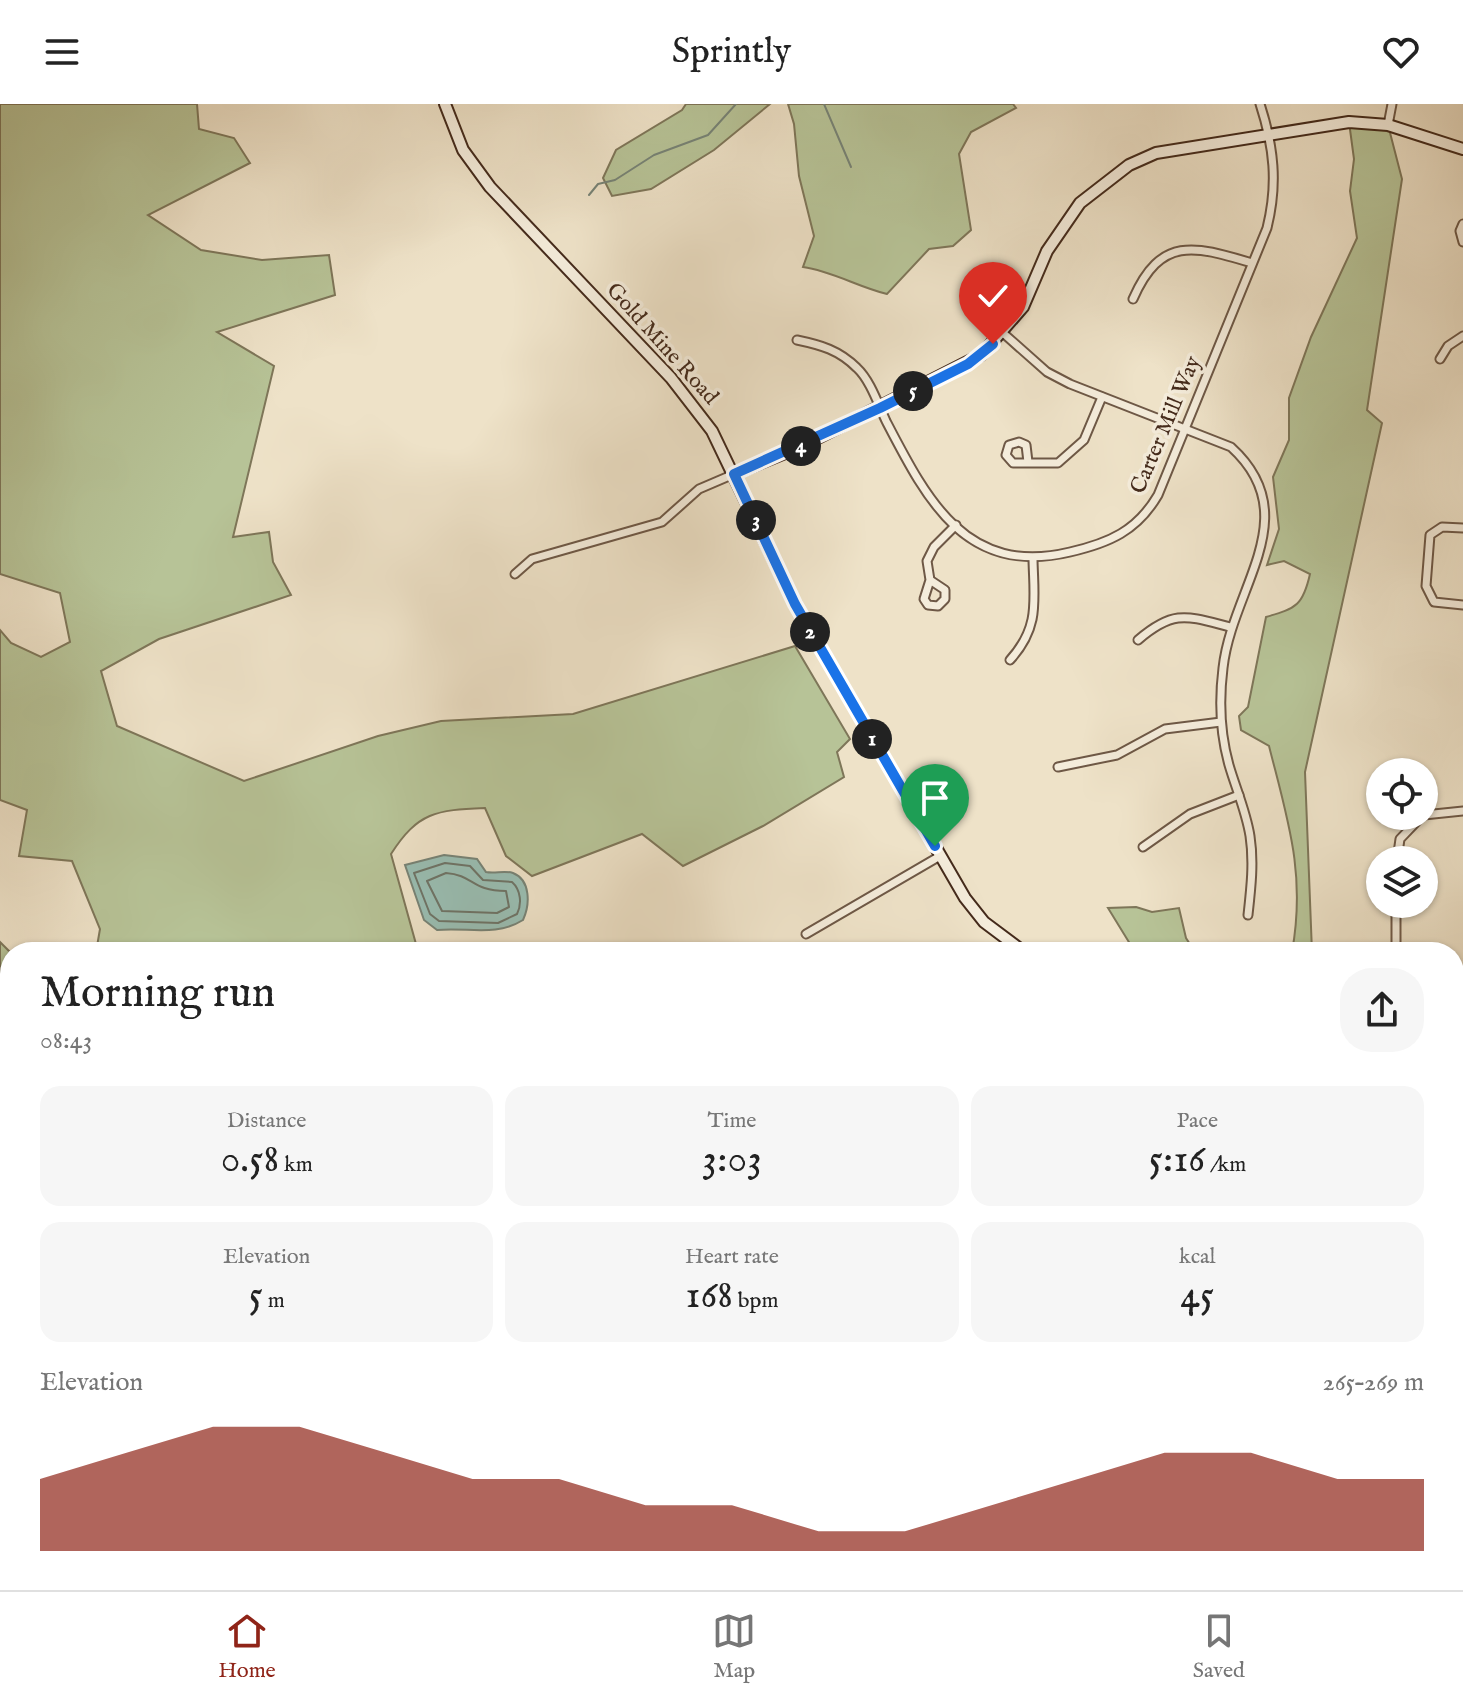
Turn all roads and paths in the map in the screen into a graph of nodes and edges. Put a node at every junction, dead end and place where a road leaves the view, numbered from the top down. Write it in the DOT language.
graph roads {
  1 [pos="445,104"];
  2 [pos="1260,104"];
  3 [pos="1392,104"];
  4 [pos="1388,125"];
  5 [pos="1270,135"];
  6 [pos="1463,149"];
  7 [pos="1463,224"];
  8 [pos="1463,242"];
  9 [pos="1252,263"];
  10 [pos="1133,299"];
  11 [pos="1003,333"];
  12 [pos="1463,336"];
  13 [pos="797,340"];
  14 [pos="1440,359"];
  15 [pos="1102,397"];
  16 [pos="880,408"];
  17 [pos="1184,429"];
  18 [pos="1028,462"];
  19 [pos="734,474"];
  20 [pos="956,525"];
  21 [pos="1463,528"];
  22 [pos="1033,560"];
  23 [pos="515,574"];
  24 [pos="930,580"];
  25 [pos="1463,605"];
  26 [pos="1230,627"];
  27 [pos="1138,640"];
  28 [pos="1010,660"];
  29 [pos="1221,722"];
  30 [pos="1058,767"];
  31 [pos="1239,795"];
  32 [pos="1463,811"];
  33 [pos="1438,814"];
  34 [pos="1143,847"];
  35 [pos="940,856"];
  36 [pos="1248,915"];
  37 [pos="1396,918"];
  38 [pos="806,934"];
  39 [pos="1011,942"];
  40 [pos="1396,942"];
  1 -- 19 [label="street, Gold Mine Road"];
  2 -- 5 [label="street, Carter Mill Way"];
  3 -- 4 [label="street"];
  4 -- 5 [label="street"];
  4 -- 6 [label="street"];
  5 -- 9 [label="street, Carter Mill Way"];
  5 -- 11 [label="street"];
  7 -- 8 [label="street"];
  9 -- 10 [label="street"];
  9 -- 17 [label="street, Carter Mill Way"];
  11 -- 15 [label="street"];
  11 -- 16 [label="street"];
  12 -- 14 [label="street"];
  13 -- 16 [label="street, Carter Mill Way"];
  15 -- 17 [label="street"];
  15 -- 18 [label="street"];
  16 -- 19 [label="street"];
  16 -- 20 [label="street, Carter Mill Way"];
  17 -- 22 [label="street, Carter Mill Way"];
  17 -- 26 [label="street"];
  19 -- 23 [label="street"];
  19 -- 35 [label="street, Gold Mine Road"];
  20 -- 22 [label="street, Carter Mill Way"];
  20 -- 24 [label="street"];
  21 -- 25 [label="street"];
  22 -- 28 [label="street"];
  26 -- 27 [label="street"];
  26 -- 29 [label="street"];
  29 -- 30 [label="street"];
  29 -- 31 [label="street"];
  31 -- 34 [label="street"];
  31 -- 36 [label="street"];
  32 -- 33 [label="street"];
  35 -- 38 [label="street"];
  35 -- 39 [label="street, Gold Mine Road"];
  37 -- 40 [label="street"];
}
